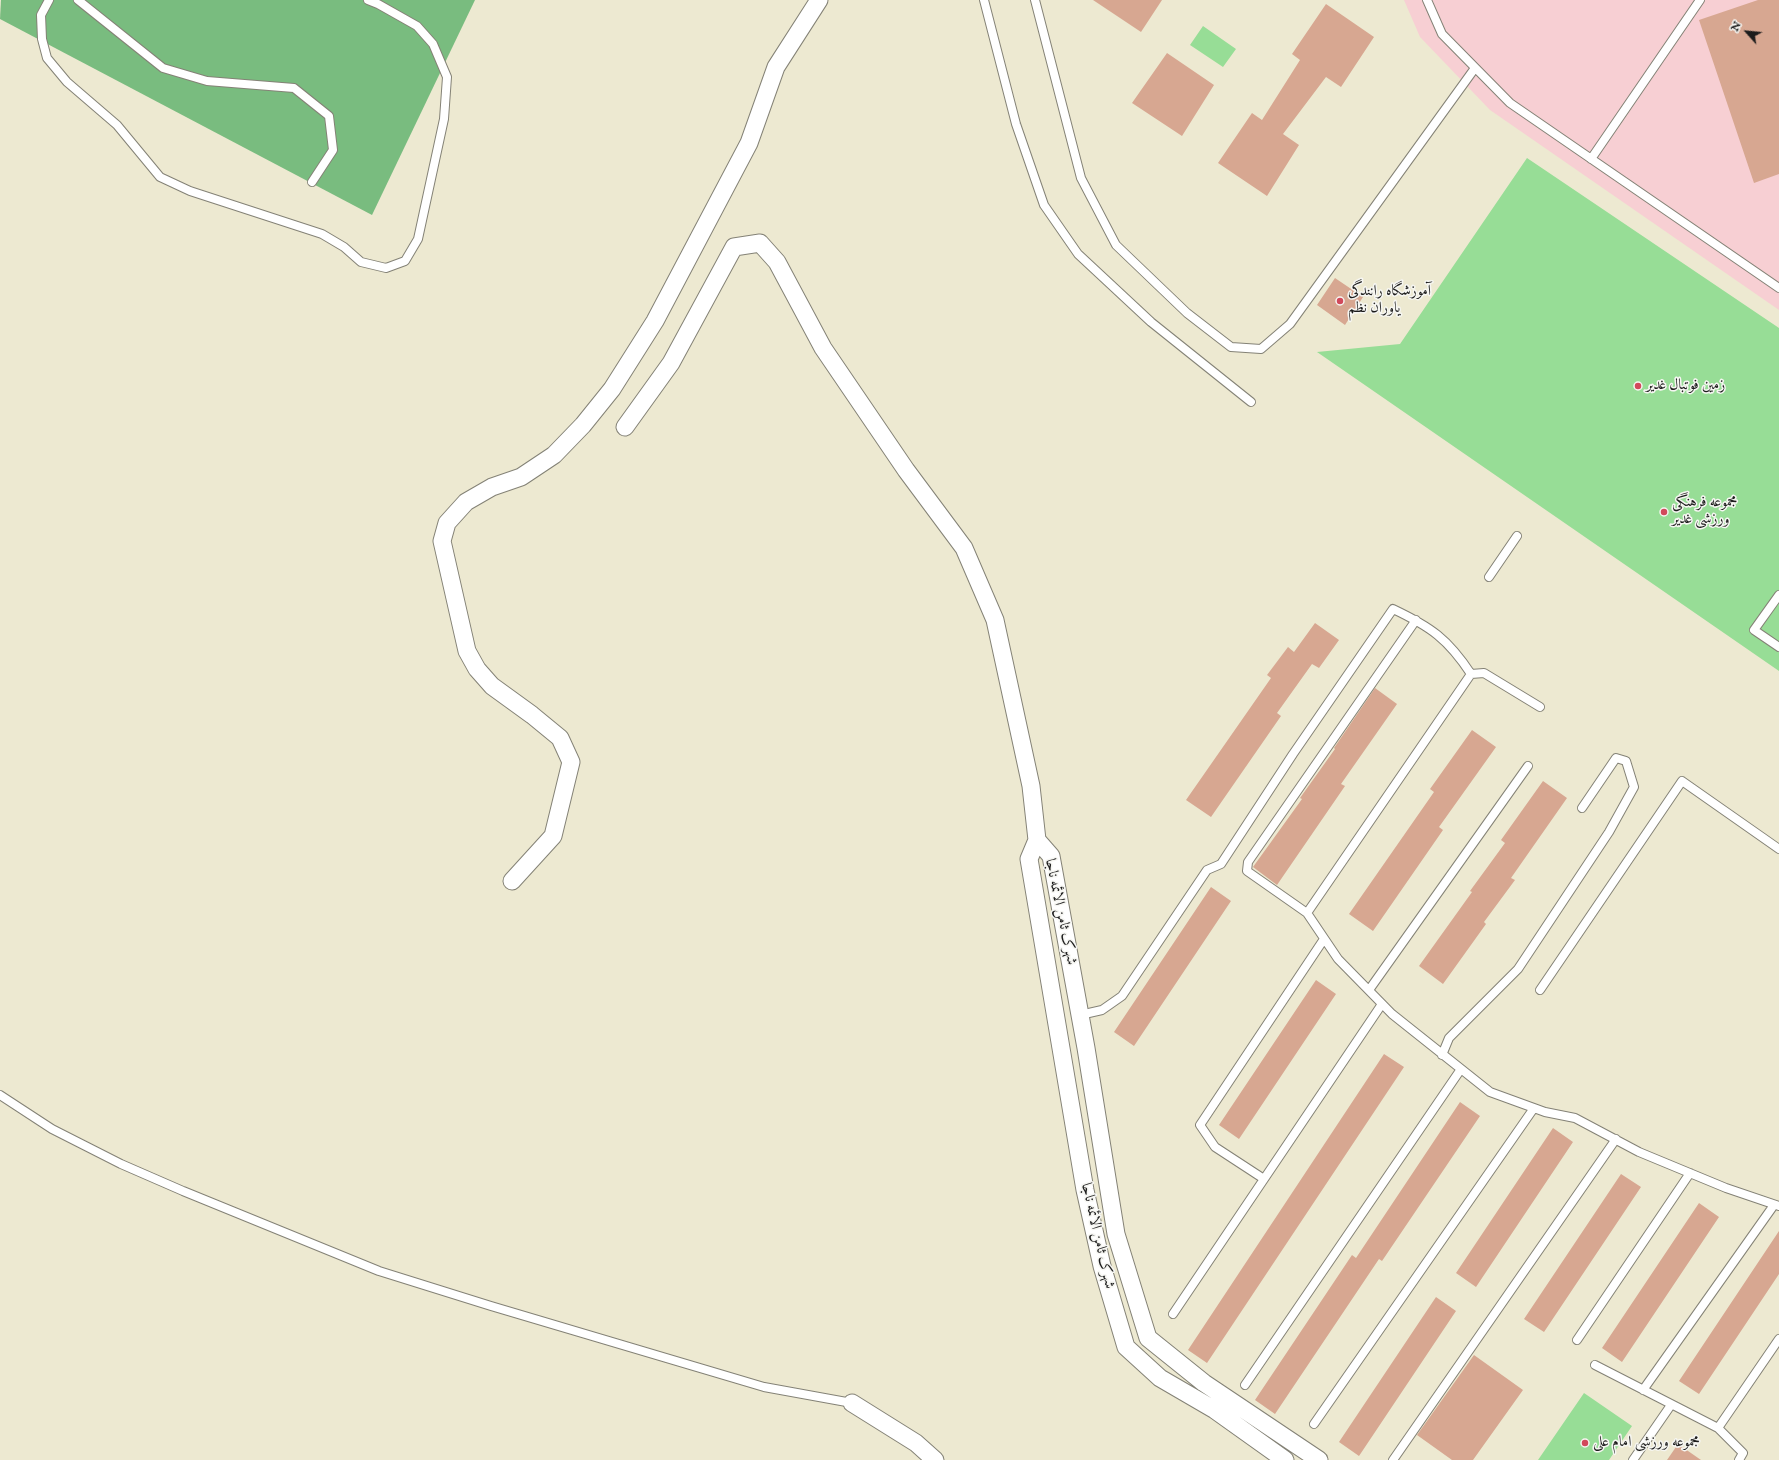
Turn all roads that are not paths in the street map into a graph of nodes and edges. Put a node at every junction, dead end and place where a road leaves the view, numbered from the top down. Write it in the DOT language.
graph roads {
  1 [pos="49,0"];
  2 [pos="78,0"];
  3 [pos="368,0"];
  4 [pos="819,0"];
  5 [pos="984,0"];
  6 [pos="1035,0"];
  7 [pos="1428,0"];
  8 [pos="1700,0"];
  9 [pos="1475,68"];
  10 [pos="1590,159"];
  11 [pos="312,182"];
  12 [pos="1779,288"];
  13 [pos="1251,402"];
  14 [pos="625,427"];
  15 [pos="1517,536"];
  16 [pos="1488,577"];
  17 [pos="1779,595"];
  18 [pos="1416,620"];
  19 [pos="1779,647"];
  20 [pos="1471,674"];
  21 [pos="1540,707"];
  22 [pos="1528,766"];
  23 [pos="1582,808"];
  24 [pos="1037,840"];
  25 [pos="1779,849"];
  26 [pos="512,881"];
  27 [pos="1306,913"];
  28 [pos="1324,939"];
  29 [pos="1369,990"];
  30 [pos="1540,990"];
  31 [pos="1382,1004"];
  32 [pos="1080,1015"];
  33 [pos="1056,1020"];
  34 [pos="1442,1055"];
  35 [pos="1461,1069"];
  36 [pos="0,1095"];
  37 [pos="1534,1108"];
  38 [pos="1616,1139"];
  39 [pos="1690,1173"];
  40 [pos="1264,1179"];
  41 [pos="1776,1206"];
  42 [pos="1120,1248"];
  43 [pos="1099,1252"];
  44 [pos="1173,1314"];
  45 [pos="1779,1339"];
  46 [pos="1578,1340"];
  47 [pos="1594,1365"];
  48 [pos="1245,1385"];
  49 [pos="1215,1390"];
  50 [pos="1643,1390"];
  51 [pos="852,1403"];
  52 [pos="1206,1405"];
  53 [pos="1671,1405"];
  54 [pos="1314,1424"];
  55 [pos="1718,1428"];
  56 [pos="935,1460"];
  57 [pos="1285,1460"];
  58 [pos="1319,1460"];
  59 [pos="1393,1460"];
  60 [pos="1633,1460"];
  61 [pos="1739,1460"];
  1 -- 3 [label="lane"];
  2 -- 11 [label="lane"];
  4 -- 26 [label="street"];
  5 -- 13 [label="lane"];
  6 -- 9 [label="lane"];
  7 -- 9 [label="lane"];
  8 -- 10 [label="lane"];
  9 -- 10 [label="lane"];
  10 -- 12 [label="lane"];
  14 -- 24 [label="street"];
  15 -- 16 [label="lane"];
  17 -- 19 [label="lane"];
  18 -- 20 [label="lane"];
  18 -- 27 [label="lane"];
  18 -- 32 [label="lane"];
  20 -- 21 [label="lane"];
  20 -- 27 [label="lane"];
  22 -- 29 [label="lane"];
  23 -- 34 [label="lane"];
  24 -- 32 [label="street, شهرک ثامن الائمه ناجا"];
  24 -- 33 [label="street, شهرک ثامن الائمه ناجا"];
  25 -- 30 [label="lane"];
  27 -- 28 [label="lane"];
  28 -- 29 [label="lane"];
  28 -- 40 [label="lane"];
  29 -- 31 [label="lane"];
  31 -- 34 [label="lane"];
  31 -- 40 [label="lane"];
  32 -- 33 [label="street"];
  32 -- 42 [label="street, شهرک ثامن الائمه ناجا"];
  33 -- 43 [label="street, شهرک ثامن الائمه ناجا"];
  34 -- 35 [label="lane"];
  35 -- 37 [label="lane"];
  35 -- 48 [label="lane"];
  36 -- 51 [label="lane"];
  37 -- 38 [label="lane"];
  37 -- 54 [label="lane"];
  38 -- 39 [label="lane"];
  38 -- 59 [label="lane"];
  39 -- 41 [label="lane"];
  39 -- 46 [label="lane"];
  40 -- 44 [label="lane"];
  41 -- 50 [label="lane"];
  42 -- 43 [label="street"];
  42 -- 49 [label="street, شهرک ثامن الائمه ناجا"];
  43 -- 52 [label="street, شهرک ثامن الائمه ناجا"];
  45 -- 55 [label="lane"];
  47 -- 50 [label="lane"];
  49 -- 52 [label="street"];
  49 -- 58 [label="street, شهرک ثامن الائمه ناجا"];
  50 -- 53 [label="lane"];
  51 -- 56 [label="street"];
  52 -- 57 [label="street, شهرک ثامن الائمه ناجا"];
  53 -- 55 [label="lane"];
  53 -- 60 [label="lane"];
  55 -- 61 [label="lane"];
}
